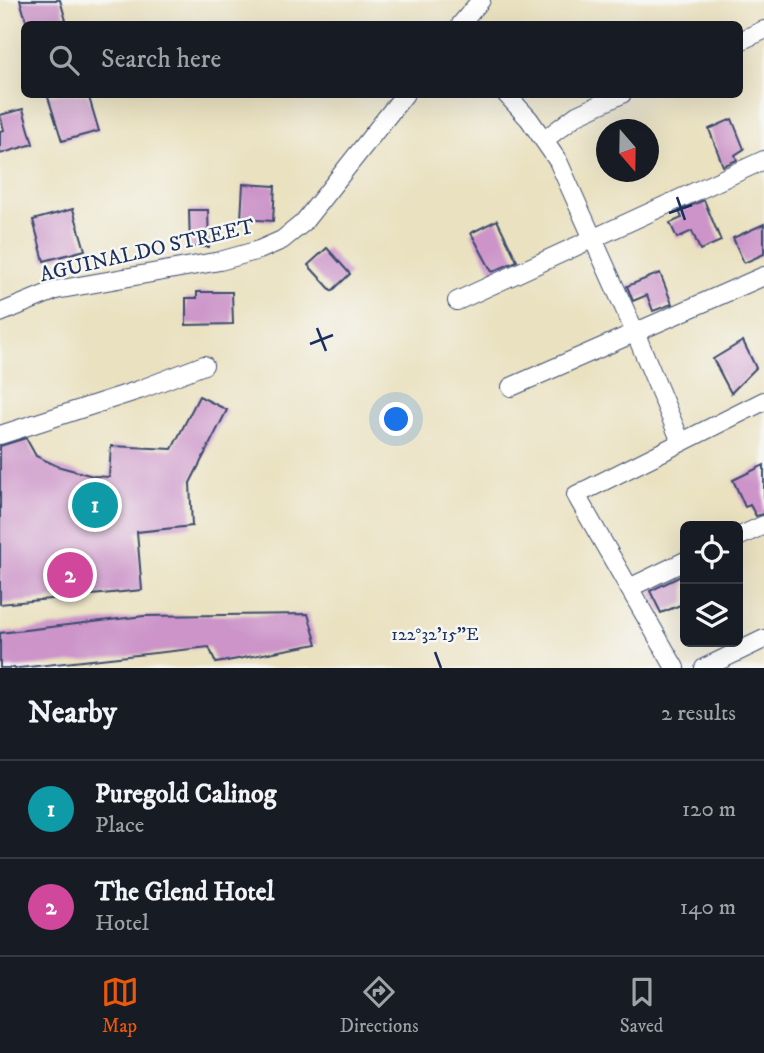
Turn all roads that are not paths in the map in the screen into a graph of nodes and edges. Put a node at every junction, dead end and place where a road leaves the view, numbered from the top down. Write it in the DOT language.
graph roads {
  1 [pos="481,0"];
  2 [pos="464,21"];
  3 [pos="764,30"];
  4 [pos="743,40"];
  5 [pos="402,98"];
  6 [pos="510,98"];
  7 [pos="613,98"];
  8 [pos="544,140"];
  9 [pos="764,160"];
  10 [pos="593,238"];
  11 [pos="764,276"];
  12 [pos="457,300"];
  13 [pos="0,313"];
  14 [pos="635,332"];
  15 [pos="204,365"];
  16 [pos="511,387"];
  17 [pos="764,401"];
  18 [pos="0,435"];
  19 [pos="681,442"];
  20 [pos="764,525"];
  21 [pos="743,535"];
  22 [pos="680,563"];
  23 [pos="629,587"];
  24 [pos="764,639"];
  25 [pos="675,668"];
  26 [pos="704,668"];
  1 -- 2 [label="street"];
  3 -- 4 [label="street"];
  5 -- 13 [label="street, AGUINALDO STREET"];
  6 -- 8 [label="street"];
  7 -- 8 [label="street"];
  8 -- 10 [label="street"];
  9 -- 10 [label="street"];
  10 -- 12 [label="street"];
  10 -- 14 [label="street"];
  11 -- 14 [label="street"];
  14 -- 16 [label="street"];
  14 -- 19 [label="street"];
  15 -- 18 [label="street"];
  17 -- 19 [label="street"];
  19 -- 23 [label="street"];
  20 -- 21 [label="street"];
  22 -- 23 [label="street"];
  23 -- 25 [label="street"];
  24 -- 26 [label="street"];
}
